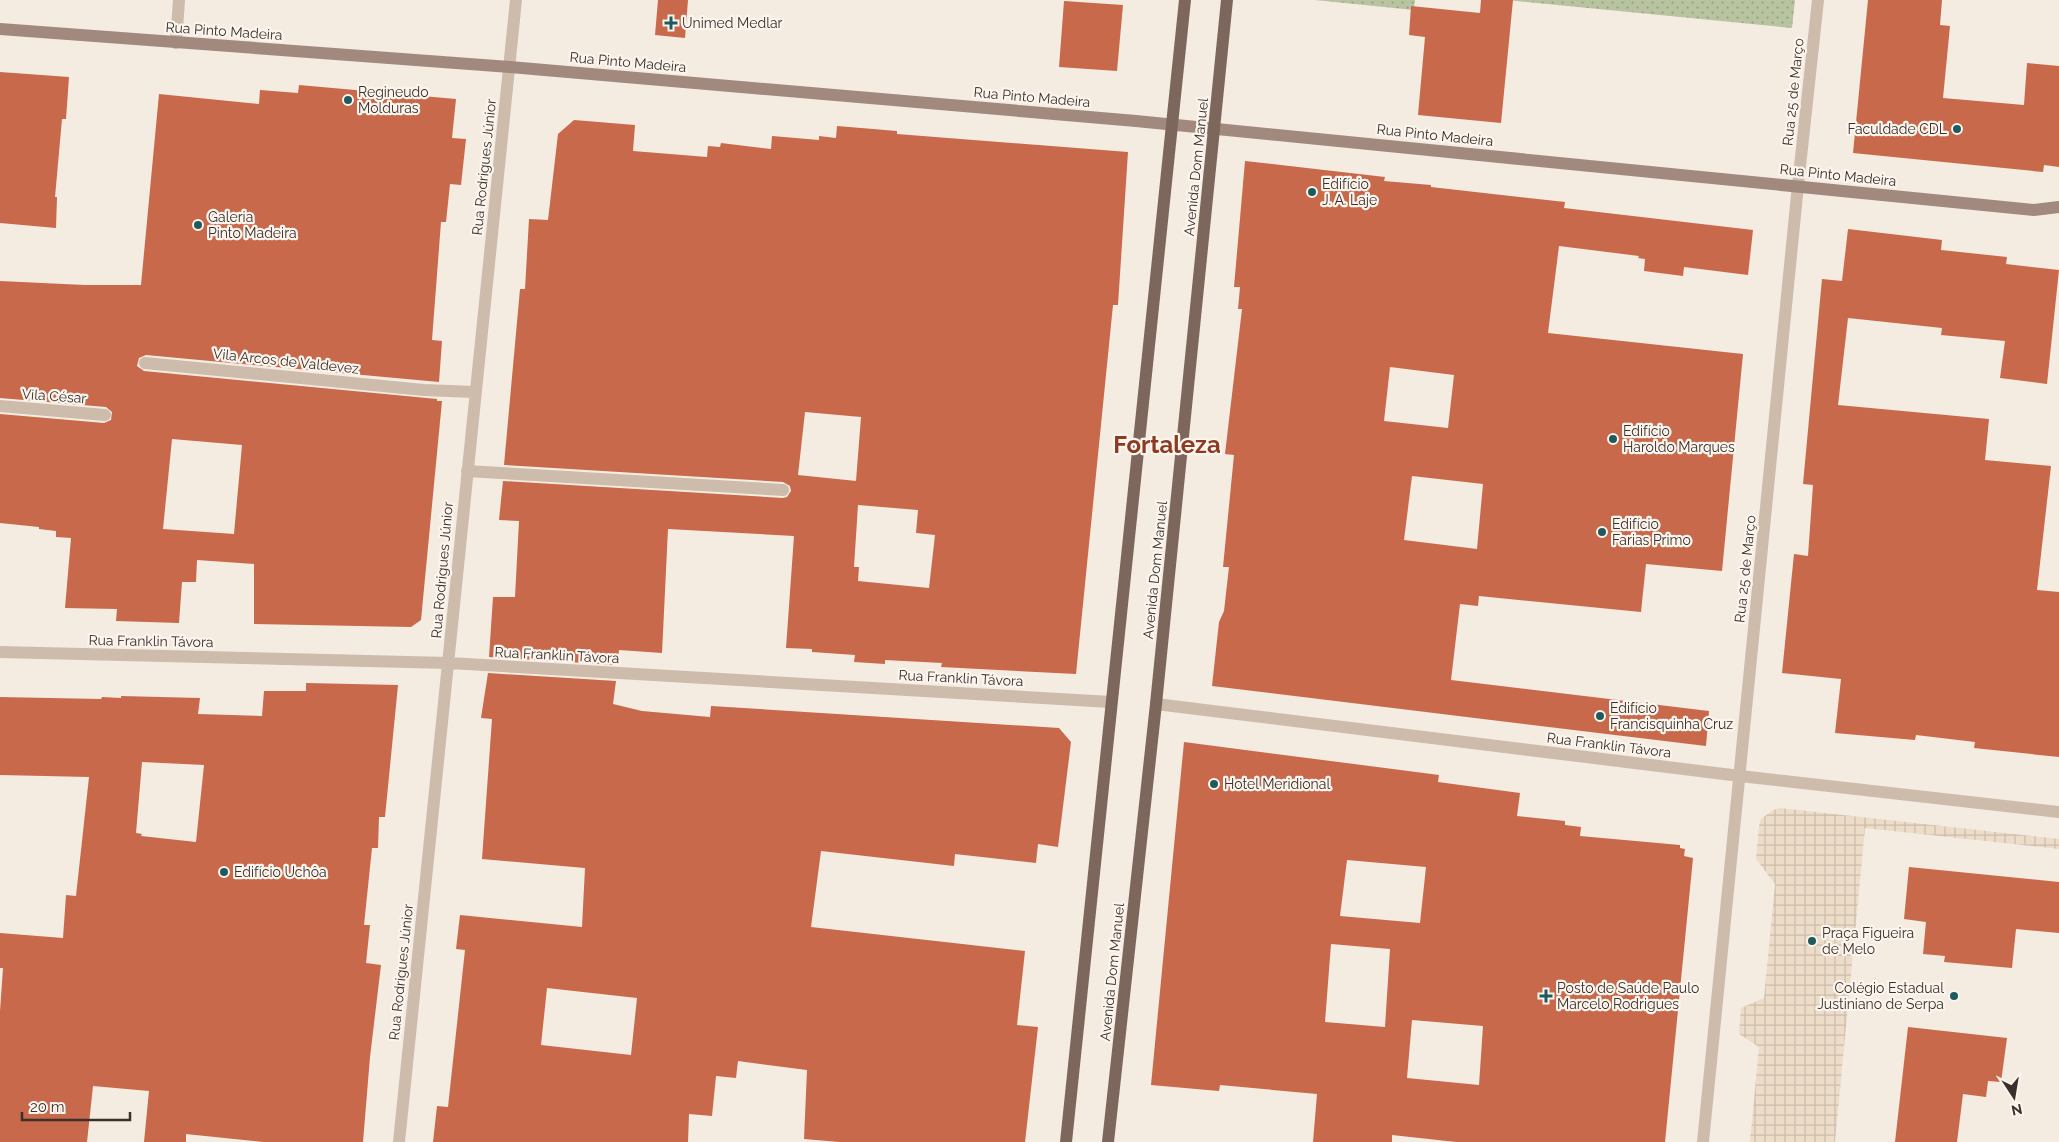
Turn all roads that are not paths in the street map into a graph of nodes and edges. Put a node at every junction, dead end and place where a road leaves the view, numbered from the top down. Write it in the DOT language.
graph roads {
  1 [pos="179,0"];
  2 [pos="516,0"];
  3 [pos="1185,0"];
  4 [pos="1227,0"];
  5 [pos="1818,0"];
  6 [pos="0,29"];
  7 [pos="176,43"];
  8 [pos="510,67"];
  9 [pos="1171,124"];
  10 [pos="1215,128"];
  11 [pos="1798,185"];
  12 [pos="2059,207"];
  13 [pos="145,363"];
  14 [pos="474,392"];
  15 [pos="0,406"];
  16 [pos="105,414"];
  17 [pos="467,471"];
  18 [pos="783,490"];
  19 [pos="0,652"];
  20 [pos="449,663"];
  21 [pos="1111,702"];
  22 [pos="1156,704"];
  23 [pos="1740,776"];
  24 [pos="2059,812"];
  25 [pos="399,1142"];
  26 [pos="1066,1142"];
  27 [pos="1108,1142"];
  28 [pos="1703,1142"];
  1 -- 7 [label="street"];
  2 -- 8 [label="street, Rua Rodrigues Júnior"];
  3 -- 9 [label="main road, Avenida Dom Manuel"];
  4 -- 10 [label="main road, Avenida Dom Manuel"];
  5 -- 11 [label="street, Rua 25 de Março"];
  6 -- 7 [label="main road, Rua Pinto Madeira"];
  7 -- 8 [label="main road, Rua Pinto Madeira"];
  8 -- 9 [label="main road, Rua Pinto Madeira"];
  8 -- 14 [label="street, Rua Rodrigues Júnior"];
  9 -- 10 [label="main road, Rua Pinto Madeira"];
  9 -- 21 [label="main road, Avenida Dom Manuel"];
  10 -- 11 [label="main road, Rua Pinto Madeira"];
  10 -- 22 [label="main road, Avenida Dom Manuel"];
  11 -- 12 [label="main road, Rua Pinto Madeira"];
  11 -- 23 [label="street, Rua 25 de Março"];
  13 -- 14 [label="street, Vila Arcos de Valdevez"];
  14 -- 17 [label="street, Rua Rodrigues Júnior"];
  15 -- 16 [label="street, Vila César"];
  17 -- 18 [label="street"];
  17 -- 20 [label="street, Rua Rodrigues Júnior"];
  19 -- 20 [label="street, Rua Franklin Távora"];
  20 -- 21 [label="street, Rua Franklin Távora"];
  20 -- 25 [label="street, Rua Rodrigues Júnior"];
  21 -- 26 [label="main road, Avenida Dom Manuel"];
  22 -- 23 [label="street, Rua Franklin Távora"];
  22 -- 27 [label="main road, Avenida Dom Manuel"];
  23 -- 24 [label="street, Rua Franklin Távora"];
  23 -- 28 [label="street, Rua 25 de Março"];
}
